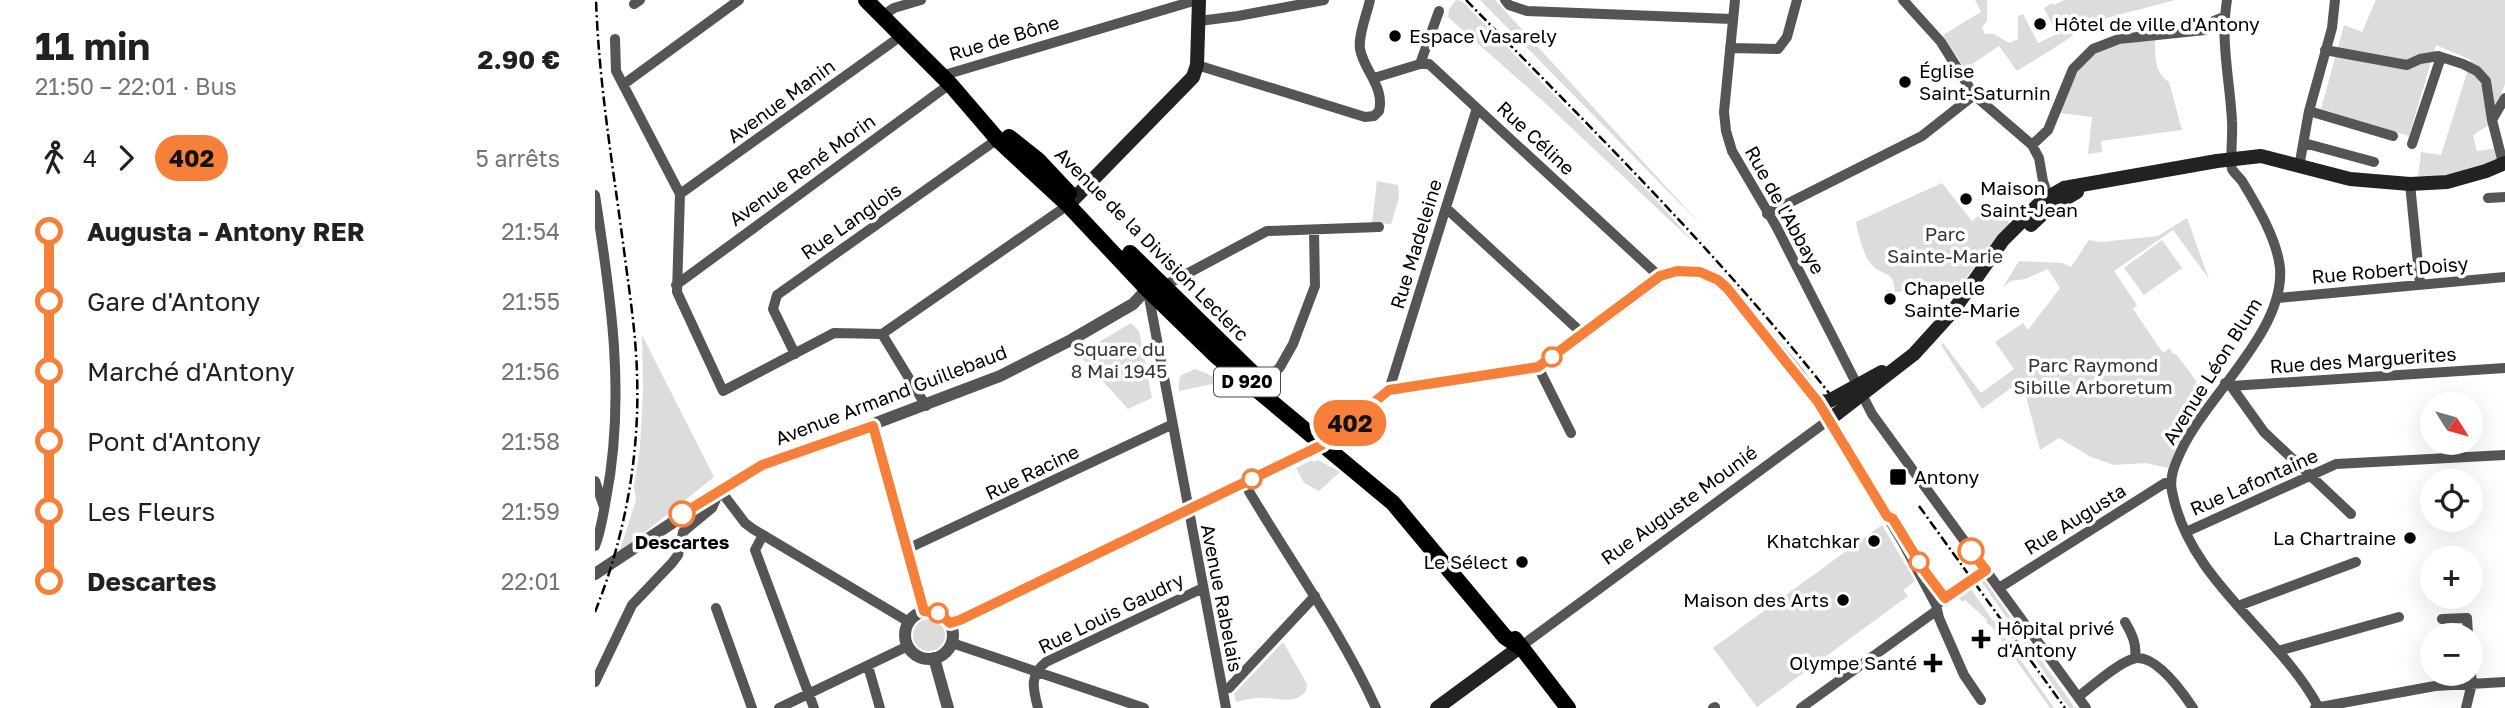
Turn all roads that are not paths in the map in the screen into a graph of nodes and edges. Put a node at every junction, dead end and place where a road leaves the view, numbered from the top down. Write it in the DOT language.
graph roads {
  1 [pos="739,0"];
  2 [pos="866,0"];
  3 [pos="921,0"];
  4 [pos="1324,0"];
  5 [pos="1370,0"];
  6 [pos="1531,0"];
  7 [pos="1735,0"];
  8 [pos="1797,0"];
  9 [pos="1903,0"];
  10 [pos="2227,0"];
  11 [pos="2335,0"];
  12 [pos="2344,0"];
  13 [pos="1199,1"];
  14 [pos="1507,3"];
  15 [pos="1439,11"];
  16 [pos="1527,11"];
  17 [pos="882,16"];
  18 [pos="2224,17"];
  19 [pos="1732,19"];
  20 [pos="1199,20"];
  21 [pos="2332,28"];
  22 [pos="901,36"];
  23 [pos="615,39"];
  24 [pos="1730,48"];
  25 [pos="2325,50"];
  26 [pos="2441,57"];
  27 [pos="1420,64"];
  28 [pos="1197,65"];
  29 [pos="1374,78"];
  30 [pos="946,80"];
  31 [pos="624,84"];
  32 [pos="1974,95"];
  33 [pos="2505,97"];
  34 [pos="1477,108"];
  35 [pos="2309,111"];
  36 [pos="2492,120"];
  37 [pos="2393,136"];
  38 [pos="999,141"];
  39 [pos="2304,143"];
  40 [pos="2412,144"];
  41 [pos="2032,145"];
  42 [pos="2374,162"];
  43 [pos="2504,163"];
  44 [pos="2299,167"];
  45 [pos="2237,168"];
  46 [pos="2410,184"];
  47 [pos="680,194"];
  48 [pos="595,195"];
  49 [pos="2505,197"];
  50 [pos="2488,198"];
  51 [pos="1071,202"];
  52 [pos="2048,202"];
  53 [pos="1446,208"];
  54 [pos="1767,214"];
  55 [pos="1379,228"];
  56 [pos="1314,230"];
  57 [pos="1660,276"];
  58 [pos="2505,277"];
  59 [pos="2420,284"];
  60 [pos="676,285"];
  61 [pos="1158,295"];
  62 [pos="2278,298"];
  63 [pos="882,334"];
  64 [pos="1583,334"];
  65 [pos="795,354"];
  66 [pos="1538,367"];
  67 [pos="2505,368"];
  68 [pos="2228,384"];
  69 [pos="1261,388"];
  70 [pos="1860,389"];
  71 [pos="1389,390"];
  72 [pos="1818,402"];
  73 [pos="926,406"];
  74 [pos="1830,419"];
  75 [pos="1171,425"];
  76 [pos="873,426"];
  77 [pos="1571,433"];
  78 [pos="1327,442"];
  79 [pos="2505,455"];
  80 [pos="2310,475"];
  81 [pos="595,481"];
  82 [pos="2171,482"];
  83 [pos="1244,483"];
  84 [pos="720,491"];
  85 [pos="702,503"];
  86 [pos="604,507"];
  87 [pos="1187,510"];
  88 [pos="2351,514"];
  89 [pos="2186,532"];
  90 [pos="763,535"];
  91 [pos="595,546"];
  92 [pos="907,550"];
  93 [pos="2356,562"];
  94 [pos="1982,573"];
  95 [pos="595,575"];
  96 [pos="595,582"];
  97 [pos="1203,588"];
  98 [pos="1999,588"];
  99 [pos="1315,596"];
  100 [pos="2238,606"];
  101 [pos="716,608"];
  102 [pos="1936,608"];
  103 [pos="924,611"];
  104 [pos="2399,617"];
  105 [pos="2442,619"];
  106 [pos="909,622"];
  107 [pos="2125,622"];
  108 [pos="950,623"];
  109 [pos="2467,623"];
  110 [pos="951,643"];
  111 [pos="908,646"];
  112 [pos="1520,647"];
  113 [pos="2279,651"];
  114 [pos="934,658"];
  115 [pos="2135,658"];
  116 [pos="868,666"];
  117 [pos="1037,672"];
  118 [pos="2483,679"];
  119 [pos="595,682"];
  120 [pos="2505,682"];
  121 [pos="2439,686"];
  122 [pos="2470,686"];
  123 [pos="1223,689"];
  124 [pos="809,694"];
  125 [pos="2078,697"];
  126 [pos="1984,704"];
  127 [pos="2317,707"];
  128 [pos="752,708"];
  129 [pos="779,708"];
  130 [pos="814,708"];
  131 [pos="880,708"];
  132 [pos="948,708"];
  133 [pos="1038,708"];
  134 [pos="1144,708"];
  135 [pos="1226,708"];
  136 [pos="1376,708"];
  137 [pos="1437,708"];
  138 [pos="1568,708"];
  139 [pos="1801,708"];
  140 [pos="2086,708"];
  141 [pos="2193,708"];
  142 [pos="2466,708"];
  1 -- 31 [label="street"];
  2 -- 17 [label="main road, Avenue de la Division Leclerc / D 920"];
  3 -- 17 [label="street"];
  4 -- 20 [label="street"];
  5 -- 29 [label="street"];
  6 -- 16 [label="street"];
  7 -- 19 [label="street, Rue de l'Abbaye"];
  8 -- 24 [label="street"];
  9 -- 32 [label="street"];
  10 -- 18 [label="street"];
  11 -- 21 [label="street"];
  12 -- 21 [label="street"];
  13 -- 20 [label="main road"];
  13 -- 30 [label="street, Rue de Bône"];
  14 -- 16 [label="street"];
  15 -- 27 [label="street"];
  16 -- 19 [label="street"];
  17 -- 22 [label="main road, Avenue de la Division Leclerc / D 920"];
  18 -- 41 [label="street"];
  18 -- 45 [label="street"];
  19 -- 24 [label="street, Rue de l'Abbaye"];
  20 -- 28 [label="main road"];
  21 -- 25 [label="street"];
  22 -- 30 [label="main road, Avenue de la Division Leclerc / D 920"];
  22 -- 47 [label="street, Avenue Manin"];
  23 -- 31 [label="street"];
  24 -- 54 [label="street, Rue de l'Abbaye"];
  25 -- 26 [label="street"];
  25 -- 35 [label="street"];
  26 -- 36 [label="street"];
  26 -- 40 [label="street"];
  27 -- 29 [label="street"];
  27 -- 34 [label="street, Rue Céline"];
  28 -- 29 [label="street"];
  28 -- 51 [label="main road"];
  30 -- 38 [label="main road, Avenue de la Division Leclerc / D 920"];
  30 -- 51 [label="main road, Avenue de la Division Leclerc / D 920"];
  30 -- 60 [label="street, Avenue René Morin"];
  31 -- 47 [label="street"];
  32 -- 41 [label="street"];
  32 -- 54 [label="street"];
  33 -- 36 [label="street"];
  34 -- 53 [label="street, Rue Madeleine"];
  34 -- 57 [label="street, Rue Céline"];
  35 -- 37 [label="street"];
  35 -- 39 [label="street"];
  36 -- 43 [label="street"];
  38 -- 51 [label="main road, Avenue de la Division Leclerc / D 920"];
  38 -- 65 [label="street, Rue Langlois"];
  39 -- 42 [label="street"];
  39 -- 44 [label="street"];
  41 -- 52 [label="street"];
  43 -- 46 [label="main road"];
  44 -- 45 [label="main road"];
  44 -- 46 [label="main road"];
  45 -- 52 [label="main road"];
  45 -- 62 [label="street, Avenue Léon Blum"];
  46 -- 59 [label="street"];
  47 -- 60 [label="street"];
  48 -- 86 [label="street"];
  49 -- 50 [label="street"];
  51 -- 61 [label="main road, Avenue de la Division Leclerc / D 920"];
  51 -- 63 [label="street"];
  52 -- 70 [label="main road"];
  53 -- 64 [label="street"];
  53 -- 71 [label="street, Rue Madeleine"];
  54 -- 70 [label="street, Rue de l'Abbaye"];
  55 -- 56 [label="street"];
  56 -- 61 [label="street"];
  56 -- 69 [label="street"];
  57 -- 64 [label="main road"];
  57 -- 72 [label="main road"];
  58 -- 59 [label="street, Rue Robert Doisy"];
  59 -- 62 [label="street, Rue Robert Doisy"];
  60 -- 65 [label="street"];
  61 -- 69 [label="main road, Avenue de la Division Leclerc / D 920"];
  61 -- 73 [label="street, Avenue Armand Guillebaud"];
  61 -- 75 [label="street, Avenue Rabelais"];
  62 -- 68 [label="street, Avenue Léon Blum"];
  63 -- 65 [label="street"];
  63 -- 73 [label="street"];
  64 -- 66 [label="main road"];
  66 -- 71 [label="main road"];
  66 -- 77 [label="street"];
  67 -- 68 [label="street, Rue des Marguerites"];
  68 -- 80 [label="street"];
  68 -- 82 [label="street, Avenue Léon Blum"];
  69 -- 78 [label="main road, Avenue de la Division Leclerc / D 920"];
  70 -- 72 [label="main road"];
  70 -- 74 [label="main road, Rue Auguste Mounié"];
  70 -- 94 [label="street, Rue de l'Abbaye"];
  71 -- 78 [label="main road"];
  72 -- 74 [label="main road"];
  73 -- 76 [label="street, Avenue Armand Guillebaud"];
  74 -- 102 [label="street"];
  74 -- 112 [label="street, Rue Auguste Mounié"];
  75 -- 87 [label="street, Avenue Rabelais"];
  75 -- 92 [label="street, Rue Racine"];
  76 -- 84 [label="street, Avenue Armand Guillebaud"];
  76 -- 92 [label="street"];
  78 -- 83 [label="street"];
  78 -- 112 [label="main road, Avenue de la Division Leclerc / D 920"];
  79 -- 80 [label="street, Rue Lafontaine"];
  80 -- 88 [label="street"];
  80 -- 89 [label="street, Rue Lafontaine"];
  81 -- 86 [label="street"];
  82 -- 89 [label="street"];
  82 -- 98 [label="street, Rue Augusta"];
  83 -- 87 [label="street"];
  83 -- 99 [label="street"];
  84 -- 85 [label="street, Avenue Armand Guillebaud"];
  84 -- 90 [label="street"];
  84 -- 119 [label="street"];
  85 -- 95 [label="street, Avenue Armand Guillebaud"];
  85 -- 96 [label="street, Avenue Armand Guillebaud"];
  86 -- 91 [label="street"];
  87 -- 97 [label="street, Avenue Rabelais"];
  87 -- 108 [label="street"];
  89 -- 100 [label="street"];
  90 -- 106 [label="street"];
  90 -- 124 [label="street"];
  92 -- 103 [label="street"];
  93 -- 100 [label="street"];
  94 -- 98 [label="street, Rue de l'Abbaye"];
  94 -- 102 [label="street"];
  97 -- 117 [label="street, Rue Louis Gaudry"];
  97 -- 123 [label="street, Avenue Rabelais"];
  98 -- 125 [label="street, Rue de l'Abbaye"];
  99 -- 123 [label="street"];
  99 -- 136 [label="street"];
  100 -- 113 [label="street"];
  101 -- 128 [label="street"];
  102 -- 126 [label="street"];
  102 -- 139 [label="street"];
  103 -- 106 [label="street"];
  103 -- 108 [label="street"];
  104 -- 113 [label="street"];
  105 -- 109 [label="street"];
  106 -- 111 [label="street"];
  107 -- 115 [label="street"];
  108 -- 110 [label="street"];
  110 -- 114 [label="street"];
  110 -- 117 [label="street"];
  111 -- 114 [label="street"];
  111 -- 116 [label="street"];
  112 -- 137 [label="main road"];
  112 -- 138 [label="main road, D 920"];
  113 -- 127 [label="street"];
  114 -- 132 [label="street"];
  115 -- 125 [label="street"];
  115 -- 141 [label="street"];
  116 -- 124 [label="street"];
  116 -- 131 [label="street"];
  117 -- 133 [label="street"];
  117 -- 134 [label="street"];
  118 -- 120 [label="street"];
  121 -- 127 [label="street"];
  122 -- 142 [label="street"];
  123 -- 135 [label="street, Avenue Rabelais"];
  124 -- 129 [label="street"];
  124 -- 130 [label="street"];
  125 -- 140 [label="street, Rue de l'Abbaye"];
}
